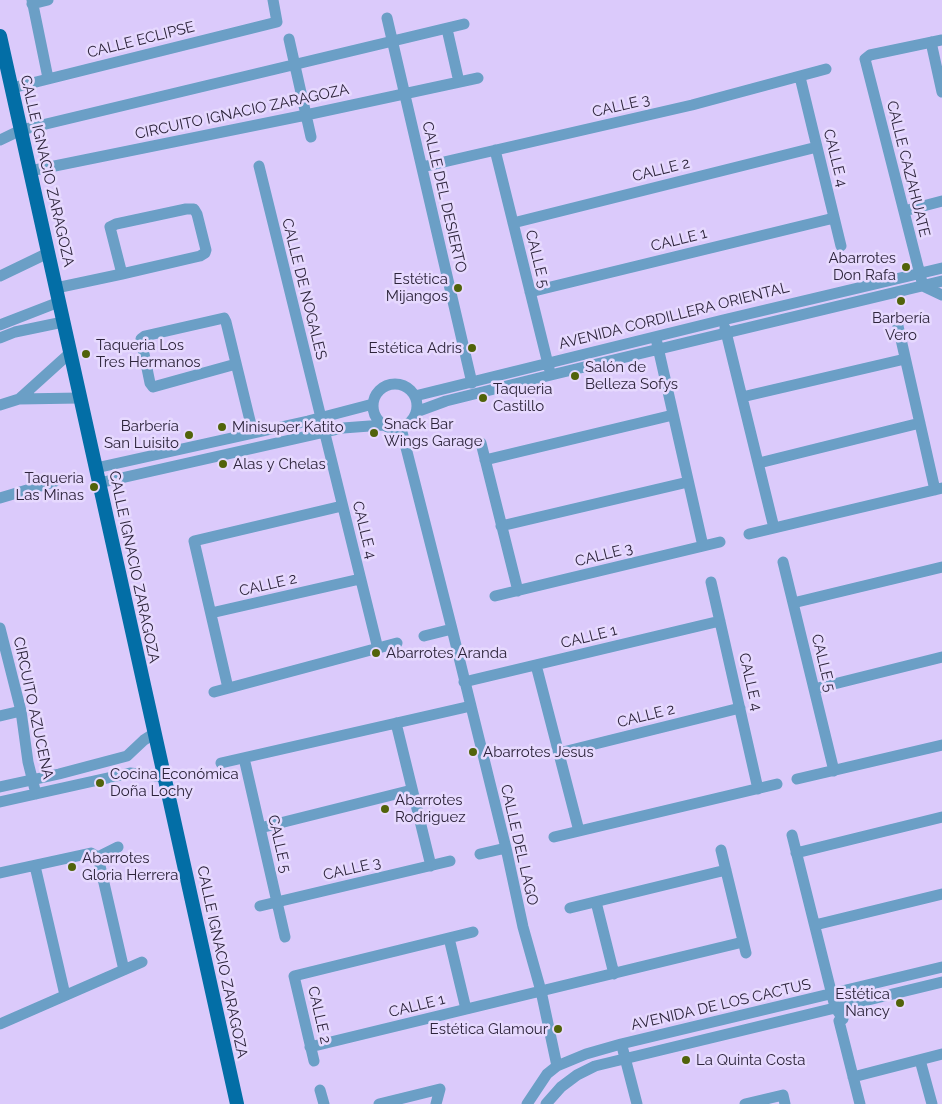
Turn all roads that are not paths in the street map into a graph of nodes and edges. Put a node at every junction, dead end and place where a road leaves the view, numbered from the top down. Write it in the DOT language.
graph roads {
  1 [pos="48,0"];
  2 [pos="273,0"];
  3 [pos="32,2"];
  4 [pos="387,18"];
  5 [pos="464,24"];
  6 [pos="446,29"];
  7 [pos="0,36"];
  8 [pos="289,39"];
  9 [pos="392,40"];
  10 [pos="936,41"];
  11 [pos="295,64"];
  12 [pos="826,69"];
  13 [pos="800,77"];
  14 [pos="48,78"];
  15 [pos="478,78"];
  16 [pos="459,82"];
  17 [pos="12,88"];
  18 [pos="942,92"];
  19 [pos="405,94"];
  20 [pos="306,115"];
  21 [pos="21,130"];
  22 [pos="310,137"];
  23 [pos="0,140"];
  24 [pos="817,147"];
  25 [pos="495,150"];
  26 [pos="259,166"];
  27 [pos="422,167"];
  28 [pos="30,171"];
  29 [pos="942,201"];
  30 [pos="904,211"];
  31 [pos="834,218"];
  32 [pos="513,222"];
  33 [pos="841,246"];
  34 [pos="48,253"];
  35 [pos="942,268"];
  36 [pos="920,273"];
  37 [pos="122,274"];
  38 [pos="0,276"];
  39 [pos="942,281"];
  40 [pos="923,286"];
  41 [pos="530,292"];
  42 [pos="57,295"];
  43 [pos="942,295"];
  44 [pos="12,320"];
  45 [pos="723,320"];
  46 [pos="64,322"];
  47 [pos="0,325"];
  48 [pos="898,326"];
  49 [pos="15,332"];
  50 [pos="726,333"];
  51 [pos="655,336"];
  52 [pos="0,338"];
  53 [pos="658,349"];
  54 [pos="70,353"];
  55 [pos="905,359"];
  56 [pos="548,362"];
  57 [pos="236,364"];
  58 [pos="550,375"];
  59 [pos="472,383"];
  60 [pos="415,396"];
  61 [pos="742,396"];
  62 [pos="80,398"];
  63 [pos="19,399"];
  64 [pos="0,404"];
  65 [pos="373,404"];
  66 [pos="416,412"];
  67 [pos="673,415"];
  68 [pos="321,418"];
  69 [pos="920,423"];
  70 [pos="383,425"];
  71 [pos="401,428"];
  72 [pos="324,432"];
  73 [pos="252,433"];
  74 [pos="481,443"];
  75 [pos="171,450"];
  76 [pos="485,460"];
  77 [pos="758,463"];
  78 [pos="174,466"];
  79 [pos="96,468"];
  80 [pos="54,482"];
  81 [pos="688,482"];
  82 [pos="99,483"];
  83 [pos="939,489"];
  84 [pos="0,498"];
  85 [pos="342,506"];
  86 [pos="501,526"];
  87 [pos="774,528"];
  88 [pos="749,534"];
  89 [pos="720,542"];
  90 [pos="703,546"];
  91 [pos="783,562"];
  92 [pos="942,567"];
  93 [pos="360,579"];
  94 [pos="711,582"];
  95 [pos="518,591"];
  96 [pos="495,596"];
  97 [pos="793,603"];
  98 [pos="211,613"];
  99 [pos="720,621"];
  100 [pos="0,628"];
  101 [pos="452,629"];
  102 [pos="424,636"];
  103 [pos="397,643"];
  104 [pos="3,648"];
  105 [pos="378,648"];
  106 [pos="942,657"];
  107 [pos="536,665"];
  108 [pos="464,682"];
  109 [pos="228,688"];
  110 [pos="814,689"];
  111 [pos="214,692"];
  112 [pos="471,706"];
  113 [pos="740,708"];
  114 [pos="21,712"];
  115 [pos="0,716"];
  116 [pos="396,723"];
  117 [pos="155,733"];
  118 [pos="942,746"];
  119 [pos="559,754"];
  120 [pos="127,756"];
  121 [pos="244,758"];
  122 [pos="221,763"];
  123 [pos="834,771"];
  124 [pos="130,774"];
  125 [pos="164,777"];
  126 [pos="797,779"];
  127 [pos="33,780"];
  128 [pos="777,784"];
  129 [pos="0,787"];
  130 [pos="758,789"];
  131 [pos="412,790"];
  132 [pos="36,794"];
  133 [pos="0,802"];
  134 [pos="942,817"];
  135 [pos="260,828"];
  136 [pos="580,831"];
  137 [pos="792,835"];
  138 [pos="554,837"];
  139 [pos="118,846"];
  140 [pos="506,848"];
  141 [pos="721,850"];
  142 [pos="796,853"];
  143 [pos="480,854"];
  144 [pos="98,857"];
  145 [pos="450,861"];
  146 [pos="35,866"];
  147 [pos="431,866"];
  148 [pos="726,870"];
  149 [pos="0,873"];
  150 [pos="942,894"];
  151 [pos="277,902"];
  152 [pos="596,902"];
  153 [pos="260,906"];
  154 [pos="570,908"];
  155 [pos="815,925"];
  156 [pos="473,932"];
  157 [pos="285,936"];
  158 [pos="449,938"];
  159 [pos="142,962"];
  160 [pos="942,968"];
  161 [pos="124,970"];
  162 [pos="614,974"];
  163 [pos="942,982"];
  164 [pos="541,991"];
  165 [pos="832,994"];
  166 [pos="65,995"];
  167 [pos="836,1007"];
  168 [pos="466,1009"];
  169 [pos="0,1024"];
  170 [pos="621,1044"];
  171 [pos="310,1047"];
  172 [pos="942,1054"];
  173 [pos="625,1058"];
  174 [pos="920,1060"];
  175 [pos="314,1061"];
  176 [pos="557,1066"];
  177 [pos="853,1077"];
  178 [pos="320,1090"];
  179 [pos="784,1099"];
  180 [pos="237,1104"];
  181 [pos="324,1104"];
  182 [pos="379,1104"];
  183 [pos="436,1104"];
  184 [pos="527,1104"];
  185 [pos="546,1104"];
  186 [pos="637,1104"];
  187 [pos="746,1104"];
  188 [pos="860,1104"];
  189 [pos="932,1104"];
  1 -- 3 [label="street"];
  2 -- 14 [label="street, CALLE ECLIPSE"];
  3 -- 14 [label="street"];
  4 -- 9 [label="street, CALLE DEL DESIERTO"];
  5 -- 6 [label="street, CIRCUITO IGNACIO ZARAGOZA"];
  6 -- 9 [label="street, CIRCUITO IGNACIO ZARAGOZA"];
  6 -- 16 [label="street"];
  7 -- 17 [label="main road, CALLE IGNACIO ZARAGOZA"];
  8 -- 11 [label="street"];
  9 -- 11 [label="street, CIRCUITO IGNACIO ZARAGOZA"];
  9 -- 19 [label="street, CALLE DEL DESIERTO"];
  10 -- 18 [label="street"];
  10 -- 30 [label="street, CALLE CAZAHUATE"];
  11 -- 20 [label="street"];
  11 -- 21 [label="street, CIRCUITO IGNACIO ZARAGOZA"];
  12 -- 13 [label="street, CALLE 3"];
  13 -- 24 [label="street, CALLE 4"];
  13 -- 25 [label="street, CALLE 3"];
  14 -- 17 [label="street, CALLE ECLIPSE"];
  15 -- 16 [label="street, CIRCUITO IGNACIO ZARAGOZA"];
  16 -- 19 [label="street, CIRCUITO IGNACIO ZARAGOZA"];
  17 -- 21 [label="main road, CALLE IGNACIO ZARAGOZA"];
  19 -- 20 [label="street, CIRCUITO IGNACIO ZARAGOZA"];
  19 -- 27 [label="street, CALLE DEL DESIERTO"];
  20 -- 22 [label="street"];
  20 -- 28 [label="street, CIRCUITO IGNACIO ZARAGOZA"];
  21 -- 23 [label="street, CIRCUITO IGNACIO ZARAGOZA"];
  21 -- 28 [label="main road, CALLE IGNACIO ZARAGOZA"];
  24 -- 31 [label="street, CALLE 4"];
  24 -- 32 [label="street, CALLE 2"];
  25 -- 27 [label="street, CALLE 3"];
  25 -- 32 [label="street, CALLE 5"];
  26 -- 68 [label="street, CALLE DE NOGALES"];
  27 -- 59 [label="street, CALLE DEL DESIERTO"];
  28 -- 34 [label="main road, CALLE IGNACIO ZARAGOZA"];
  29 -- 30 [label="street"];
  30 -- 36 [label="street, CALLE CAZAHUATE"];
  31 -- 33 [label="street, CALLE 4"];
  31 -- 41 [label="street, CALLE 1"];
  32 -- 41 [label="street, CALLE 5"];
  34 -- 38 [label="street"];
  34 -- 42 [label="main road, CALLE IGNACIO ZARAGOZA"];
  35 -- 36 [label="street, AVENIDA CORDILLERA ORIENTAL"];
  36 -- 40 [label="street, CALLE CAZAHUATE"];
  36 -- 45 [label="street, AVENIDA CORDILLERA ORIENTAL"];
  37 -- 37 [label="street"];
  37 -- 42 [label="street"];
  39 -- 40 [label="street, AVENIDA CORDILLERA ORIENTAL"];
  40 -- 43 [label="street"];
  40 -- 50 [label="street, AVENIDA CORDILLERA ORIENTAL"];
  41 -- 56 [label="street, CALLE 5"];
  42 -- 44 [label="street"];
  42 -- 46 [label="main road, CALLE IGNACIO ZARAGOZA"];
  44 -- 47 [label="street"];
  44 -- 49 [label="street"];
  45 -- 50 [label="street"];
  45 -- 51 [label="street, AVENIDA CORDILLERA ORIENTAL"];
  46 -- 49 [label="street"];
  46 -- 54 [label="main road, CALLE IGNACIO ZARAGOZA"];
  48 -- 55 [label="street"];
  49 -- 52 [label="street"];
  50 -- 53 [label="street, AVENIDA CORDILLERA ORIENTAL"];
  50 -- 61 [label="street"];
  51 -- 53 [label="street"];
  51 -- 56 [label="street, AVENIDA CORDILLERA ORIENTAL"];
  53 -- 58 [label="street, AVENIDA CORDILLERA ORIENTAL"];
  53 -- 67 [label="street"];
  54 -- 62 [label="main road, CALLE IGNACIO ZARAGOZA"];
  54 -- 63 [label="street"];
  55 -- 61 [label="street"];
  55 -- 69 [label="street"];
  56 -- 58 [label="street, CALLE 5"];
  56 -- 59 [label="street, AVENIDA CORDILLERA ORIENTAL"];
  57 -- 57 [label="street"];
  57 -- 73 [label="street"];
  58 -- 66 [label="street, AVENIDA CORDILLERA ORIENTAL"];
  59 -- 60 [label="street, AVENIDA CORDILLERA ORIENTAL"];
  60 -- 65 [label="street"];
  60 -- 66 [label="street"];
  61 -- 77 [label="street"];
  62 -- 63 [label="street"];
  62 -- 79 [label="main road, CALLE IGNACIO ZARAGOZA"];
  63 -- 64 [label="street"];
  65 -- 68 [label="street"];
  65 -- 70 [label="street"];
  66 -- 71 [label="street"];
  67 -- 76 [label="street"];
  67 -- 81 [label="street"];
  68 -- 72 [label="street, CALLE 4"];
  68 -- 73 [label="street"];
  69 -- 77 [label="street"];
  69 -- 83 [label="street"];
  70 -- 71 [label="street"];
  70 -- 72 [label="street"];
  71 -- 101 [label="street, CALLE DEL LAGO"];
  72 -- 78 [label="street"];
  72 -- 85 [label="street, CALLE 4"];
  73 -- 75 [label="street"];
  74 -- 76 [label="street"];
  75 -- 78 [label="street"];
  75 -- 79 [label="street"];
  76 -- 86 [label="street"];
  77 -- 87 [label="street"];
  78 -- 82 [label="street"];
  79 -- 82 [label="main road, CALLE IGNACIO ZARAGOZA"];
  80 -- 84 [label="street"];
  81 -- 86 [label="street"];
  81 -- 90 [label="street"];
  82 -- 117 [label="main road, CALLE IGNACIO ZARAGOZA"];
  83 -- 87 [label="street"];
  85 -- 93 [label="street, CALLE 4"];
  85 -- 98 [label="street"];
  86 -- 95 [label="street"];
  87 -- 88 [label="street"];
  89 -- 90 [label="street, CALLE 3"];
  90 -- 95 [label="street, CALLE 3"];
  91 -- 97 [label="street, CALLE 5"];
  92 -- 97 [label="street"];
  93 -- 98 [label="street, CALLE 2"];
  93 -- 105 [label="street, CALLE 4"];
  94 -- 99 [label="street, CALLE 4"];
  95 -- 96 [label="street, CALLE 3"];
  97 -- 110 [label="street, CALLE 5"];
  98 -- 109 [label="street"];
  99 -- 107 [label="street, CALLE 1"];
  99 -- 113 [label="street, CALLE 4"];
  100 -- 104 [label="street, CIRCUITO AZUCENA"];
  101 -- 102 [label="street"];
  101 -- 108 [label="street, CALLE DEL LAGO"];
  103 -- 105 [label="street"];
  104 -- 114 [label="street, CIRCUITO AZUCENA"];
  105 -- 109 [label="street"];
  106 -- 110 [label="street"];
  107 -- 108 [label="street, CALLE 1"];
  107 -- 119 [label="street"];
  108 -- 112 [label="street, CALLE DEL LAGO"];
  109 -- 111 [label="street"];
  110 -- 123 [label="street, CALLE 5"];
  112 -- 116 [label="street"];
  112 -- 140 [label="street, CALLE DEL LAGO"];
  113 -- 119 [label="street, CALLE 2"];
  113 -- 130 [label="street, CALLE 4"];
  114 -- 115 [label="street"];
  114 -- 127 [label="street, CIRCUITO AZUCENA"];
  116 -- 121 [label="street"];
  116 -- 131 [label="street"];
  117 -- 120 [label="street"];
  117 -- 125 [label="main road, CALLE IGNACIO ZARAGOZA"];
  118 -- 123 [label="street"];
  119 -- 136 [label="street"];
  120 -- 124 [label="street"];
  120 -- 127 [label="street"];
  121 -- 122 [label="street"];
  121 -- 135 [label="street, CALLE 5"];
  123 -- 126 [label="street"];
  124 -- 125 [label="street"];
  124 -- 132 [label="street"];
  125 -- 180 [label="main road, CALLE IGNACIO ZARAGOZA"];
  127 -- 129 [label="street"];
  127 -- 132 [label="street, CIRCUITO AZUCENA"];
  128 -- 130 [label="street"];
  130 -- 136 [label="street"];
  131 -- 135 [label="street"];
  131 -- 147 [label="street"];
  132 -- 133 [label="street"];
  134 -- 142 [label="street"];
  135 -- 151 [label="street, CALLE 5"];
  136 -- 138 [label="street"];
  137 -- 142 [label="street"];
  139 -- 144 [label="street"];
  140 -- 143 [label="street"];
  140 -- 164 [label="street, CALLE DEL LAGO"];
  141 -- 148 [label="street"];
  142 -- 155 [label="street"];
  144 -- 146 [label="street"];
  144 -- 161 [label="street"];
  145 -- 147 [label="street, CALLE 3"];
  146 -- 149 [label="street"];
  146 -- 166 [label="street"];
  147 -- 151 [label="street, CALLE 3"];
  148 -- 152 [label="street"];
  148 -- 162 [label="street, CALLE 1"];
  150 -- 155 [label="street"];
  151 -- 153 [label="street, CALLE 3"];
  151 -- 157 [label="street, CALLE 5"];
  152 -- 154 [label="street"];
  152 -- 162 [label="street"];
  155 -- 165 [label="street"];
  156 -- 158 [label="street"];
  158 -- 168 [label="street"];
  158 -- 171 [label="street, CALLE 2"];
  159 -- 161 [label="street"];
  160 -- 165 [label="street, AVENIDA DE LOS CACTUS"];
  161 -- 166 [label="street"];
  162 -- 164 [label="street, CALLE 1"];
  163 -- 167 [label="street, AVENIDA DE LOS CACTUS"];
  164 -- 168 [label="street, CALLE 1"];
  164 -- 176 [label="street, CALLE DEL LAGO"];
  165 -- 167 [label="street"];
  165 -- 170 [label="street, AVENIDA DE LOS CACTUS"];
  166 -- 169 [label="street"];
  167 -- 173 [label="street, AVENIDA DE LOS CACTUS"];
  167 -- 177 [label="street"];
  168 -- 171 [label="street, CALLE 1"];
  170 -- 173 [label="street"];
  170 -- 176 [label="street, AVENIDA DE LOS CACTUS"];
  171 -- 175 [label="street, CALLE 2"];
  172 -- 174 [label="street"];
  173 -- 185 [label="street, AVENIDA DE LOS CACTUS"];
  173 -- 186 [label="street"];
  174 -- 177 [label="street"];
  174 -- 189 [label="street"];
  176 -- 184 [label="street, AVENIDA DE LOS CACTUS"];
  177 -- 188 [label="street"];
  178 -- 181 [label="street"];
  179 -- 187 [label="street"];
  182 -- 183 [label="street"];
}
